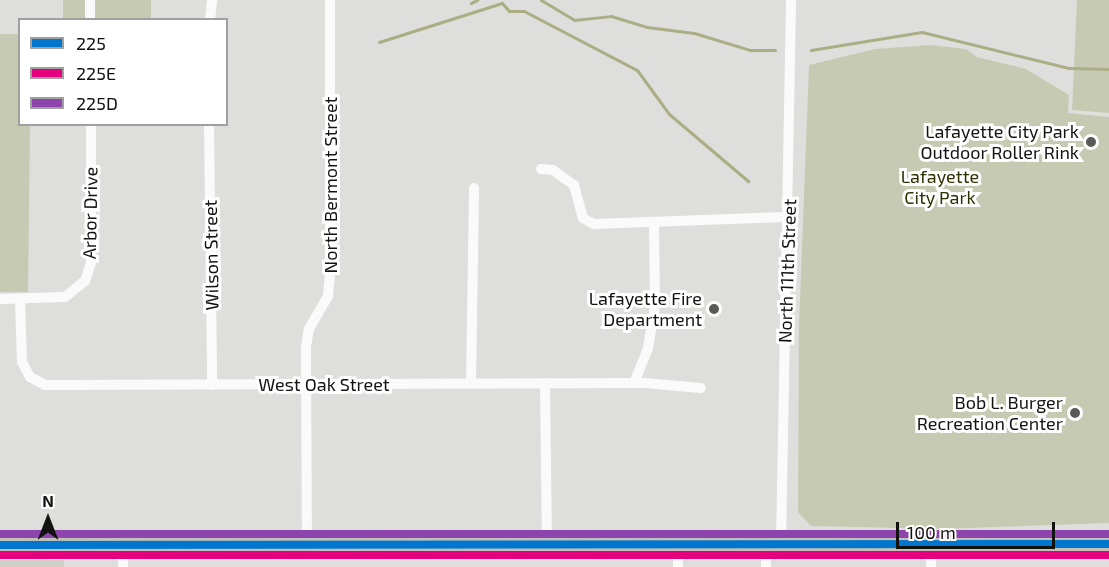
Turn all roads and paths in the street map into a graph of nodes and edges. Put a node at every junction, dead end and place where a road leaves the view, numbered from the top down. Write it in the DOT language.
graph roads {
  1 [pos="90,0"];
  2 [pos="212,0"];
  3 [pos="330,0"];
  4 [pos="791,0"];
  5 [pos="90,18"];
  6 [pos="210,18"];
  7 [pos="91,126"];
  8 [pos="209,126"];
  9 [pos="541,168"];
  10 [pos="474,188"];
  11 [pos="788,217"];
  12 [pos="654,222"];
  13 [pos="0,299"];
  14 [pos="20,299"];
  15 [pos="545,383"];
  16 [pos="634,383"];
  17 [pos="304,384"];
  18 [pos="471,384"];
  19 [pos="212,385"];
  20 [pos="701,388"];
  21 [pos="678,543"];
  22 [pos="774,543"];
  23 [pos="547,544"];
  24 [pos="931,544"];
  25 [pos="1109,544"];
  26 [pos="0,545"];
  27 [pos="307,545"];
  28 [pos="123,546"];
  29 [pos="123,567"];
  30 [pos="678,567"];
  31 [pos="766,567"];
  32 [pos="931,567"];
  1 -- 5 [label="street"];
  2 -- 6 [label="street"];
  3 -- 17 [label="street, North Bermont Street"];
  4 -- 11 [label="street, North 111th Street"];
  7 -- 14 [label="street, Arbor Drive"];
  8 -- 19 [label="street, Wilson Street"];
  9 -- 12 [label="street"];
  10 -- 18 [label="street"];
  11 -- 12 [label="street"];
  11 -- 22 [label="street, North 111th Street"];
  12 -- 16 [label="street"];
  13 -- 14 [label="street, Arbor Drive"];
  14 -- 19 [label="street, West Oak Street"];
  15 -- 16 [label="street, West Oak Street"];
  15 -- 18 [label="street, West Oak Street"];
  15 -- 23 [label="street"];
  16 -- 20 [label="street, West Oak Street"];
  17 -- 18 [label="street, West Oak Street"];
  17 -- 19 [label="street, West Oak Street"];
  17 -- 27 [label="street, North Bermont Street"];
  21 -- 22 [label="main road"];
  21 -- 23 [label="main road"];
  21 -- 30 [label="street"];
  22 -- 24 [label="main road"];
  22 -- 31 [label="street, North 111th Street"];
  23 -- 27 [label="main road"];
  24 -- 25 [label="main road"];
  24 -- 32 [label="street"];
  26 -- 28 [label="main road"];
  27 -- 28 [label="main road"];
  28 -- 29 [label="street"];
}
